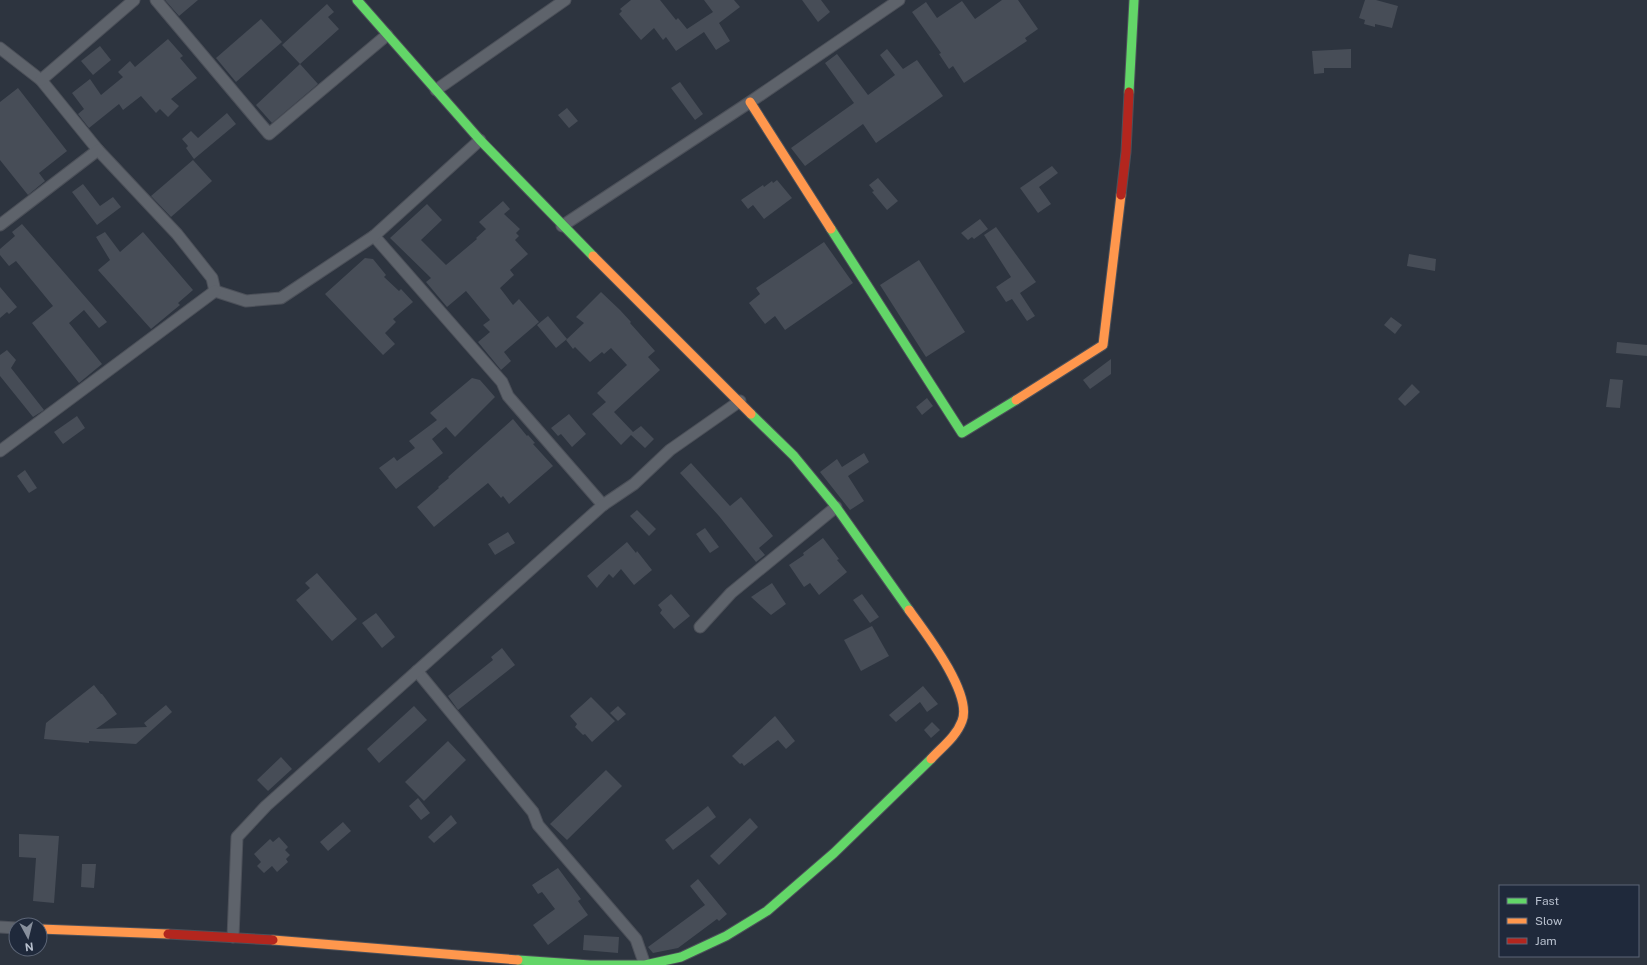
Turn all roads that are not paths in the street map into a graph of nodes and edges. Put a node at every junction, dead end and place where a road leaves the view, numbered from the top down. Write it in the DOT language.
graph roads {
  1 [pos="134,0"];
  2 [pos="156,0"];
  3 [pos="357,0"];
  4 [pos="565,0"];
  5 [pos="899,0"];
  6 [pos="1134,0"];
  7 [pos="387,35"];
  8 [pos="0,48"];
  9 [pos="41,80"];
  10 [pos="436,90"];
  11 [pos="750,102"];
  12 [pos="480,140"];
  13 [pos="98,150"];
  14 [pos="0,225"];
  15 [pos="562,226"];
  16 [pos="374,236"];
  17 [pos="215,291"];
  18 [pos="740,401"];
  19 [pos="0,451"];
  20 [pos="603,505"];
  21 [pos="836,507"];
  22 [pos="700,627"];
  23 [pos="417,671"];
  24 [pos="48,929"];
  25 [pos="233,937"];
  26 [pos="645,965"];
  1 -- 9 [label="street"];
  2 -- 7 [label="street"];
  3 -- 7 [label="street"];
  4 -- 10 [label="street"];
  5 -- 11 [label="street"];
  6 -- 11 [label="street"];
  7 -- 10 [label="street"];
  8 -- 9 [label="street"];
  9 -- 13 [label="street"];
  10 -- 12 [label="street"];
  11 -- 15 [label="street"];
  12 -- 15 [label="street"];
  12 -- 16 [label="street"];
  13 -- 14 [label="street"];
  13 -- 17 [label="street"];
  15 -- 18 [label="street"];
  16 -- 17 [label="street"];
  16 -- 20 [label="street"];
  17 -- 19 [label="street"];
  18 -- 20 [label="street"];
  18 -- 21 [label="street"];
  20 -- 23 [label="street"];
  21 -- 22 [label="street"];
  21 -- 26 [label="street"];
  23 -- 25 [label="street"];
  23 -- 26 [label="street"];
  24 -- 25 [label="street"];
  25 -- 26 [label="street"];
}
